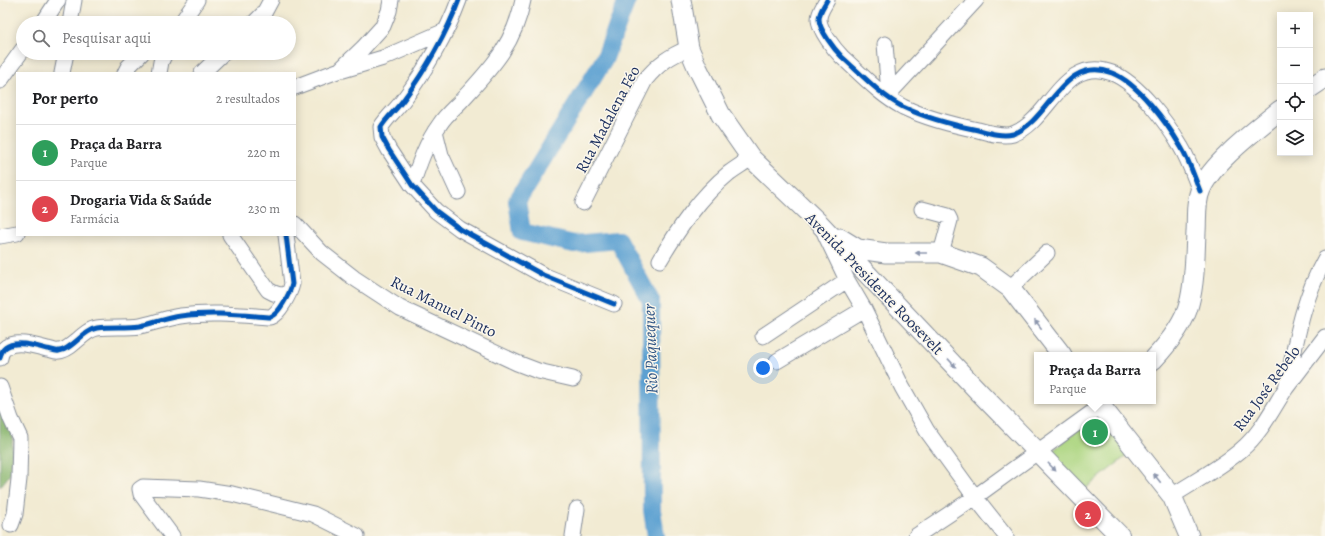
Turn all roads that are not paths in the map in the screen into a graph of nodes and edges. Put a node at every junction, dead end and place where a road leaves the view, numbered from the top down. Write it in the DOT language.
graph roads {
  1 [pos="58,0"];
  2 [pos="197,0"];
  3 [pos="271,0"];
  4 [pos="391,0"];
  5 [pos="459,0"];
  6 [pos="523,0"];
  7 [pos="681,0"];
  8 [pos="827,0"];
  9 [pos="976,0"];
  10 [pos="74,2"];
  11 [pos="48,16"];
  12 [pos="71,16"];
  13 [pos="186,16"];
  14 [pos="261,16"];
  15 [pos="445,31"];
  16 [pos="885,44"];
  17 [pos="690,48"];
  18 [pos="16,59"];
  19 [pos="65,60"];
  20 [pos="135,60"];
  21 [pos="162,60"];
  22 [pos="216,60"];
  23 [pos="340,70"];
  24 [pos="62,72"];
  25 [pos="126,72"];
  26 [pos="159,72"];
  27 [pos="203,72"];
  28 [pos="1325,78"];
  29 [pos="0,81"];
  30 [pos="1313,86"];
  31 [pos="296,87"];
  32 [pos="888,95"];
  33 [pos="1277,113"];
  34 [pos="435,131"];
  35 [pos="751,158"];
  36 [pos="412,185"];
  37 [pos="1200,191"];
  38 [pos="458,192"];
  39 [pos="583,203"];
  40 [pos="922,209"];
  41 [pos="819,223"];
  42 [pos="296,225"];
  43 [pos="16,233"];
  44 [pos="0,236"];
  45 [pos="231,236"];
  46 [pos="286,236"];
  47 [pos="886,253"];
  48 [pos="941,253"];
  49 [pos="1047,253"];
  50 [pos="660,260"];
  51 [pos="1325,260"];
  52 [pos="847,280"];
  53 [pos="874,280"];
  54 [pos="1010,288"];
  55 [pos="288,294"];
  56 [pos="614,304"];
  57 [pos="864,309"];
  58 [pos="763,336"];
  59 [pos="1325,336"];
  60 [pos="1060,352"];
  61 [pos="1156,356"];
  62 [pos="0,358"];
  63 [pos="777,361"];
  64 [pos="574,379"];
  65 [pos="0,387"];
  66 [pos="1286,389"];
  67 [pos="1100,404"];
  68 [pos="1102,404"];
  69 [pos="1038,452"];
  70 [pos="1172,496"];
  71 [pos="975,497"];
  72 [pos="578,510"];
  73 [pos="11,525"];
  74 [pos="172,536"];
  75 [pos="358,536"];
  76 [pos="573,536"];
  77 [pos="916,536"];
  78 [pos="1006,536"];
  79 [pos="1120,536"];
  80 [pos="1189,536"];
  1 -- 11 [label="street"];
  2 -- 13 [label="street"];
  3 -- 14 [label="street"];
  4 -- 23 [label="street"];
  5 -- 15 [label="street"];
  6 -- 34 [label="street"];
  7 -- 17 [label="main road, Avenida Presidente Roosevelt"];
  8 -- 32 [label="street"];
  9 -- 32 [label="street"];
  10 -- 12 [label="street"];
  15 -- 23 [label="street"];
  15 -- 36 [label="street"];
  16 -- 32 [label="street"];
  17 -- 35 [label="main road, Avenida Presidente Roosevelt"];
  17 -- 39 [label="street, Rua Madalena Féo"];
  18 -- 29 [label="street"];
  19 -- 24 [label="street"];
  20 -- 25 [label="street"];
  21 -- 26 [label="street"];
  22 -- 27 [label="street"];
  23 -- 31 [label="street"];
  28 -- 30 [label="main road"];
  32 -- 37 [label="street"];
  33 -- 37 [label="main road"];
  34 -- 36 [label="street"];
  34 -- 38 [label="street"];
  35 -- 41 [label="main road, Avenida Presidente Roosevelt"];
  35 -- 50 [label="street"];
  36 -- 56 [label="street"];
  37 -- 61 [label="main road"];
  40 -- 48 [label="street"];
  41 -- 47 [label="main road"];
  41 -- 52 [label="street"];
  41 -- 53 [label="main road, Avenida Presidente Roosevelt"];
  42 -- 64 [label="street, Rua Manuel Pinto"];
  43 -- 44 [label="street"];
  45 -- 55 [label="street"];
  46 -- 55 [label="street"];
  48 -- 47 [label="main road, one-way"];
  47 -- 53 [label="main road"];
  48 -- 54 [label="main road"];
  49 -- 54 [label="street"];
  51 -- 66 [label="street"];
  52 -- 57 [label="street"];
  52 -- 58 [label="street"];
  53 -- 69 [label="main road, Avenida Presidente Roosevelt, one-way"];
  60 -- 54 [label="main road, one-way"];
  55 -- 62 [label="street"];
  57 -- 63 [label="street"];
  57 -- 71 [label="street"];
  59 -- 66 [label="street, Rua José Rebelo"];
  65 -- 73 [label="street"];
  66 -- 70 [label="street, Rua José Rebelo"];
  67 -- 69 [label="street"];
  70 -- 68 [label="main road, one-way"];
  69 -- 71 [label="street"];
  69 -- 79 [label="main road, Avenida Presidente Roosevelt, one-way"];
  70 -- 80 [label="main road"];
  71 -- 77 [label="street"];
  71 -- 78 [label="street"];
  72 -- 76 [label="street"];
  74 -- 75 [label="street"];
}
